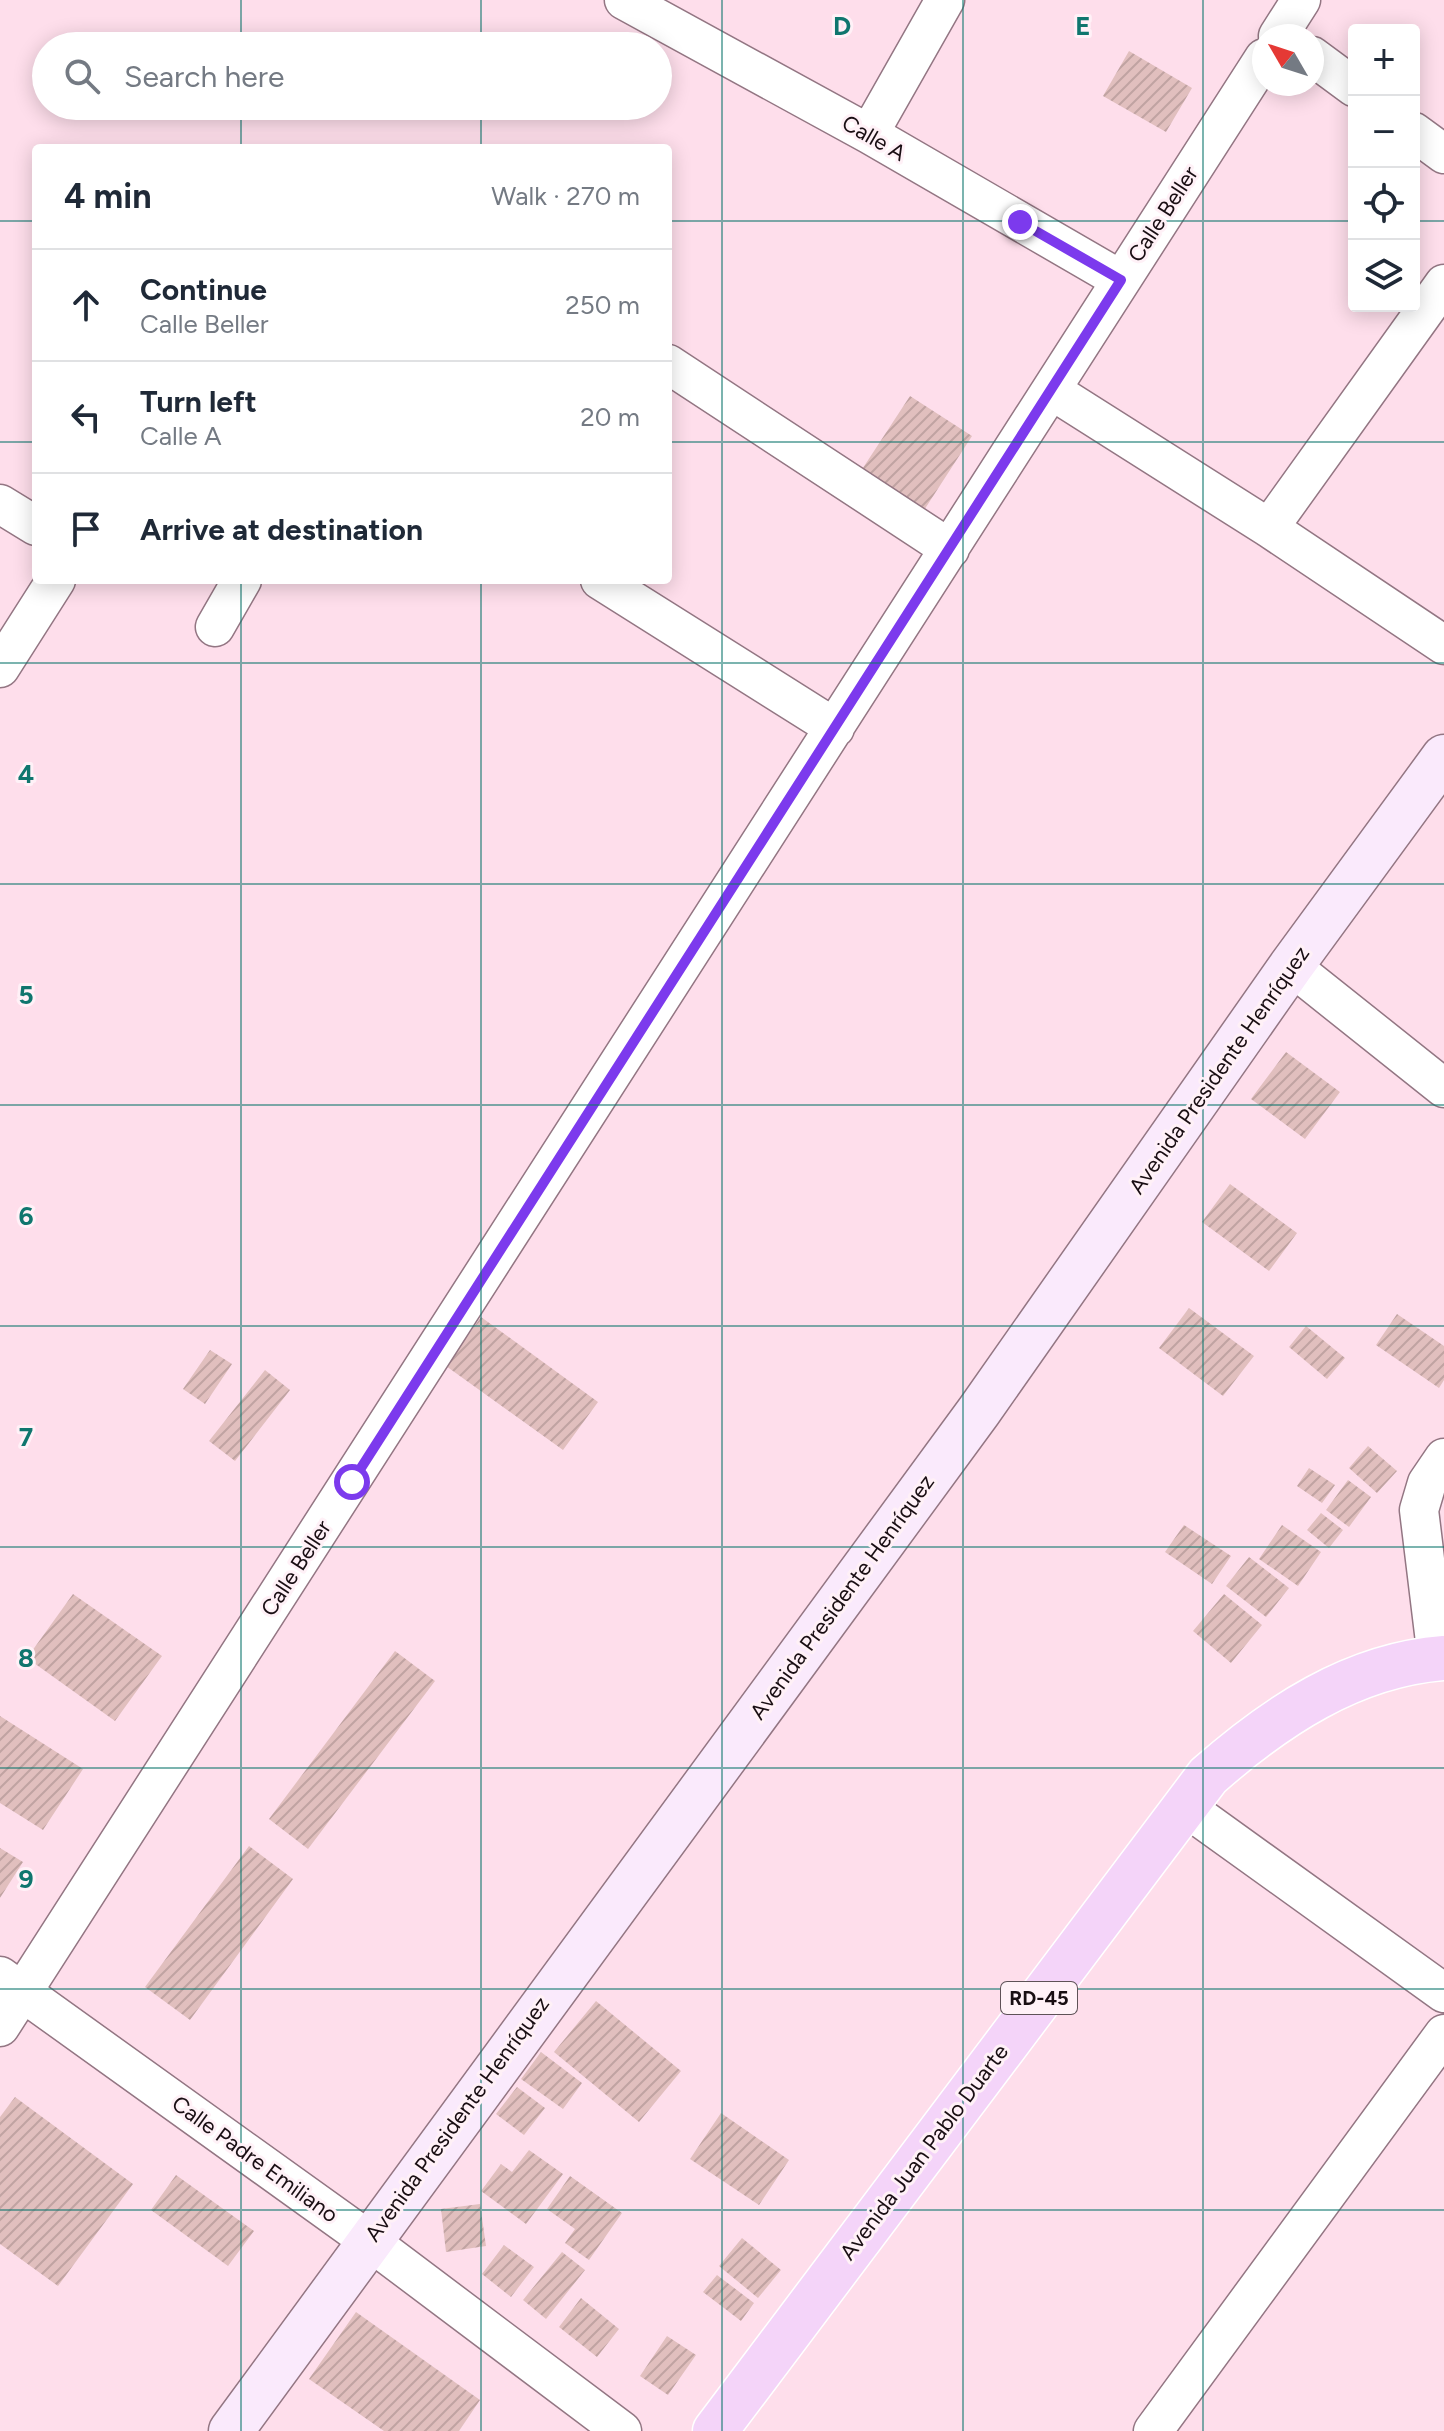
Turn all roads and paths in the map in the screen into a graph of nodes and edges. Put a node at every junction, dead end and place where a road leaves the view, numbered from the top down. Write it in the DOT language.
graph roads {
  1 [pos="624,0"];
  2 [pos="945,0"];
  3 [pos="1301,0"];
  4 [pos="1287,24"];
  5 [pos="1324,65"];
  6 [pos="1252,79"];
  7 [pos="1348,83"];
  8 [pos="869,134"];
  9 [pos="1420,136"];
  10 [pos="1444,154"];
  11 [pos="1121,280"];
  12 [pos="1444,284"];
  13 [pos="672,367"];
  14 [pos="1051,390"];
  15 [pos="0,504"];
  16 [pos="32,524"];
  17 [pos="1269,528"];
  18 [pos="950,549"];
  19 [pos="53,584"];
  20 [pos="240,584"];
  21 [pos="606,584"];
  22 [pos="215,627"];
  23 [pos="1444,645"];
  24 [pos="0,668"];
  25 [pos="835,728"];
  26 [pos="1444,757"];
  27 [pos="1291,966"];
  28 [pos="1444,1088"];
  29 [pos="1444,1458"];
  30 [pos="1440,1658"];
  31 [pos="1184,1806"];
  32 [pos="12,1984"];
  33 [pos="1444,1993"];
  34 [pos="0,2027"];
  35 [pos="1444,2034"];
  36 [pos="368,2240"];
  37 [pos="231,2431"];
  38 [pos="622,2431"];
  39 [pos="715,2431"];
  40 [pos="1153,2431"];
  1 -- 8 [label="street, Calle A"];
  2 -- 8 [label="street"];
  3 -- 4 [label="street, Calle Beller"];
  5 -- 7 [label="street"];
  6 -- 11 [label="street, Calle Beller"];
  8 -- 11 [label="street, Calle A"];
  9 -- 10 [label="street"];
  11 -- 14 [label="street, Calle Beller"];
  12 -- 17 [label="street"];
  13 -- 18 [label="street"];
  14 -- 17 [label="street"];
  14 -- 18 [label="street, Calle Beller"];
  15 -- 16 [label="street"];
  17 -- 23 [label="street"];
  18 -- 25 [label="street, Calle Beller"];
  19 -- 24 [label="street"];
  20 -- 22 [label="street"];
  21 -- 25 [label="street"];
  25 -- 32 [label="street, Calle Beller"];
  26 -- 27 [label="street, Avenida Presidente Henríquez"];
  27 -- 28 [label="street"];
  27 -- 36 [label="street, Avenida Presidente Henríquez"];
  29 -- 30 [label="street"];
  30 -- 31 [label="main road, Avenida Juan Pablo Duarte / RD-45"];
  31 -- 33 [label="street"];
  31 -- 39 [label="main road, Avenida Juan Pablo Duarte / RD-45"];
  32 -- 34 [label="street, Calle Beller"];
  32 -- 36 [label="street, Calle Padre Emiliano"];
  35 -- 40 [label="street"];
  36 -- 37 [label="street, Avenida Presidente Henríquez"];
  36 -- 38 [label="street, Calle Padre Emiliano"];
}
